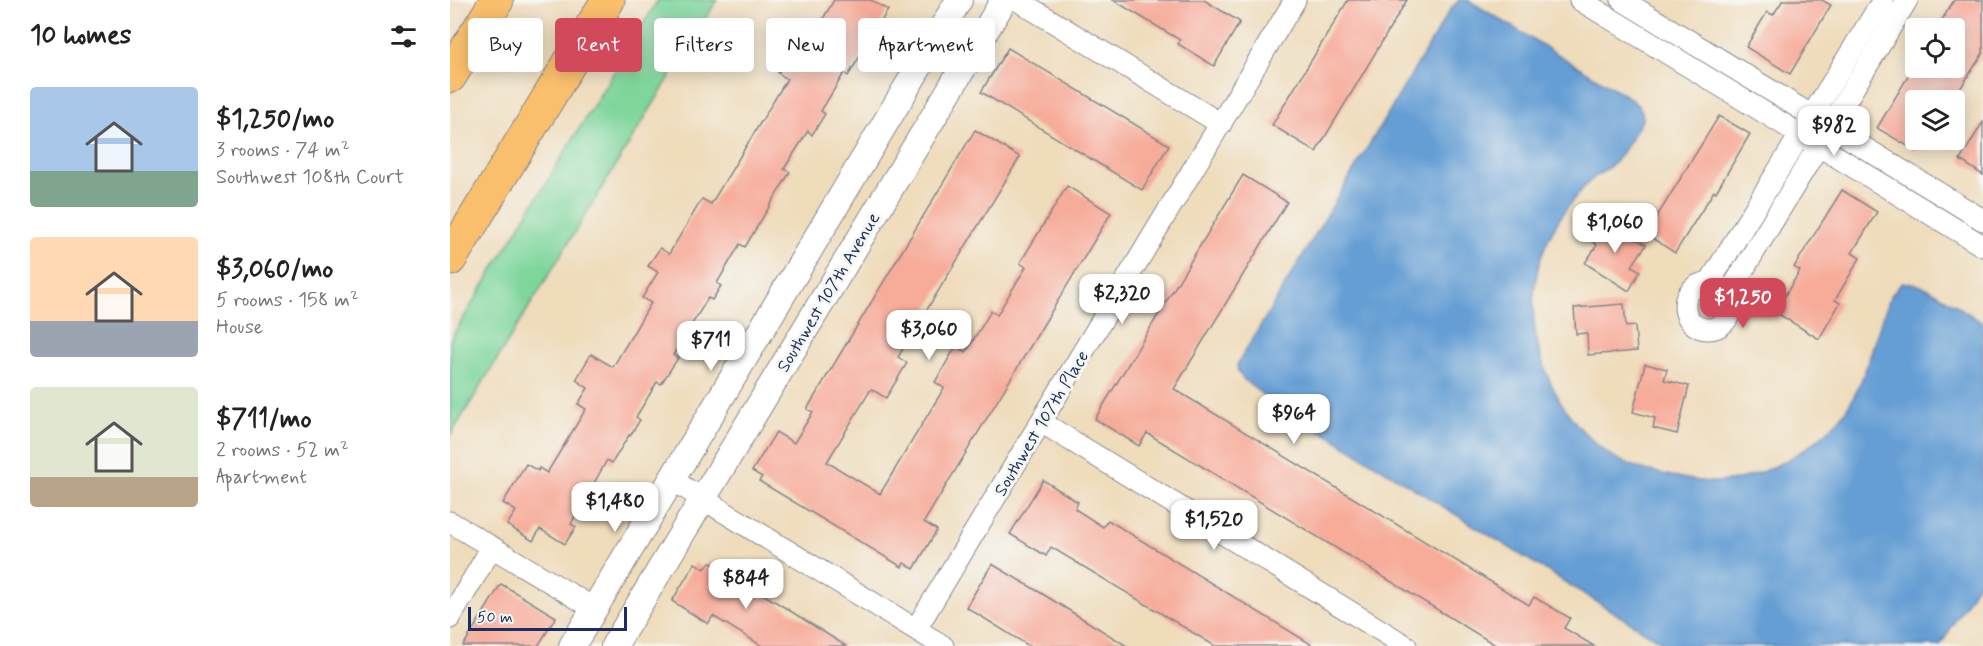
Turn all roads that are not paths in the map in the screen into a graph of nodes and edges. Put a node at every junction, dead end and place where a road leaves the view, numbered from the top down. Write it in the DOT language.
graph roads {
  1 [pos="497,0"];
  2 [pos="609,0"];
  3 [pos="959,0"];
  4 [pos="1004,0"];
  5 [pos="1017,0"];
  6 [pos="1295,0"];
  7 [pos="1580,0"];
  8 [pos="1622,0"];
  9 [pos="1883,0"];
  10 [pos="1907,0"];
  11 [pos="450,76"];
  12 [pos="1822,121"];
  13 [pos="1221,124"];
  14 [pos="1810,140"];
  15 [pos="1983,220"];
  16 [pos="1983,246"];
  17 [pos="450,259"];
  18 [pos="1709,283"];
  19 [pos="1728,295"];
  20 [pos="1041,422"];
  21 [pos="672,480"];
  22 [pos="703,499"];
  23 [pos="450,522"];
  24 [pos="492,547"];
  25 [pos="595,609"];
  26 [pos="450,618"];
  27 [pos="916,629"];
  28 [pos="573,646"];
  29 [pos="614,646"];
  30 [pos="943,646"];
  31 [pos="1406,646"];
  1 -- 11 [label="highway"];
  2 -- 17 [label="highway"];
  3 -- 21 [label="street, Southwest 107th Avenue"];
  4 -- 22 [label="street, Southwest 107th Avenue"];
  5 -- 13 [label="street"];
  6 -- 13 [label="street, Southwest 107th Place"];
  7 -- 14 [label="street"];
  8 -- 12 [label="street"];
  9 -- 12 [label="street"];
  10 -- 12 [label="street"];
  12 -- 14 [label="street"];
  12 -- 15 [label="street"];
  13 -- 20 [label="street, Southwest 107th Place"];
  14 -- 16 [label="street"];
  14 -- 18 [label="street"];
  14 -- 19 [label="street"];
  18 -- 19 [label="street"];
  18 -- 19 [label="street"];
  20 -- 27 [label="street, Southwest 107th Place"];
  20 -- 31 [label="street"];
  21 -- 22 [label="street"];
  21 -- 25 [label="street, Southwest 107th Avenue"];
  22 -- 27 [label="street"];
  22 -- 29 [label="street, Southwest 107th Avenue"];
  23 -- 24 [label="street"];
  24 -- 25 [label="street"];
  24 -- 26 [label="street"];
  25 -- 28 [label="street, Southwest 107th Avenue"];
  27 -- 30 [label="street"];
}
